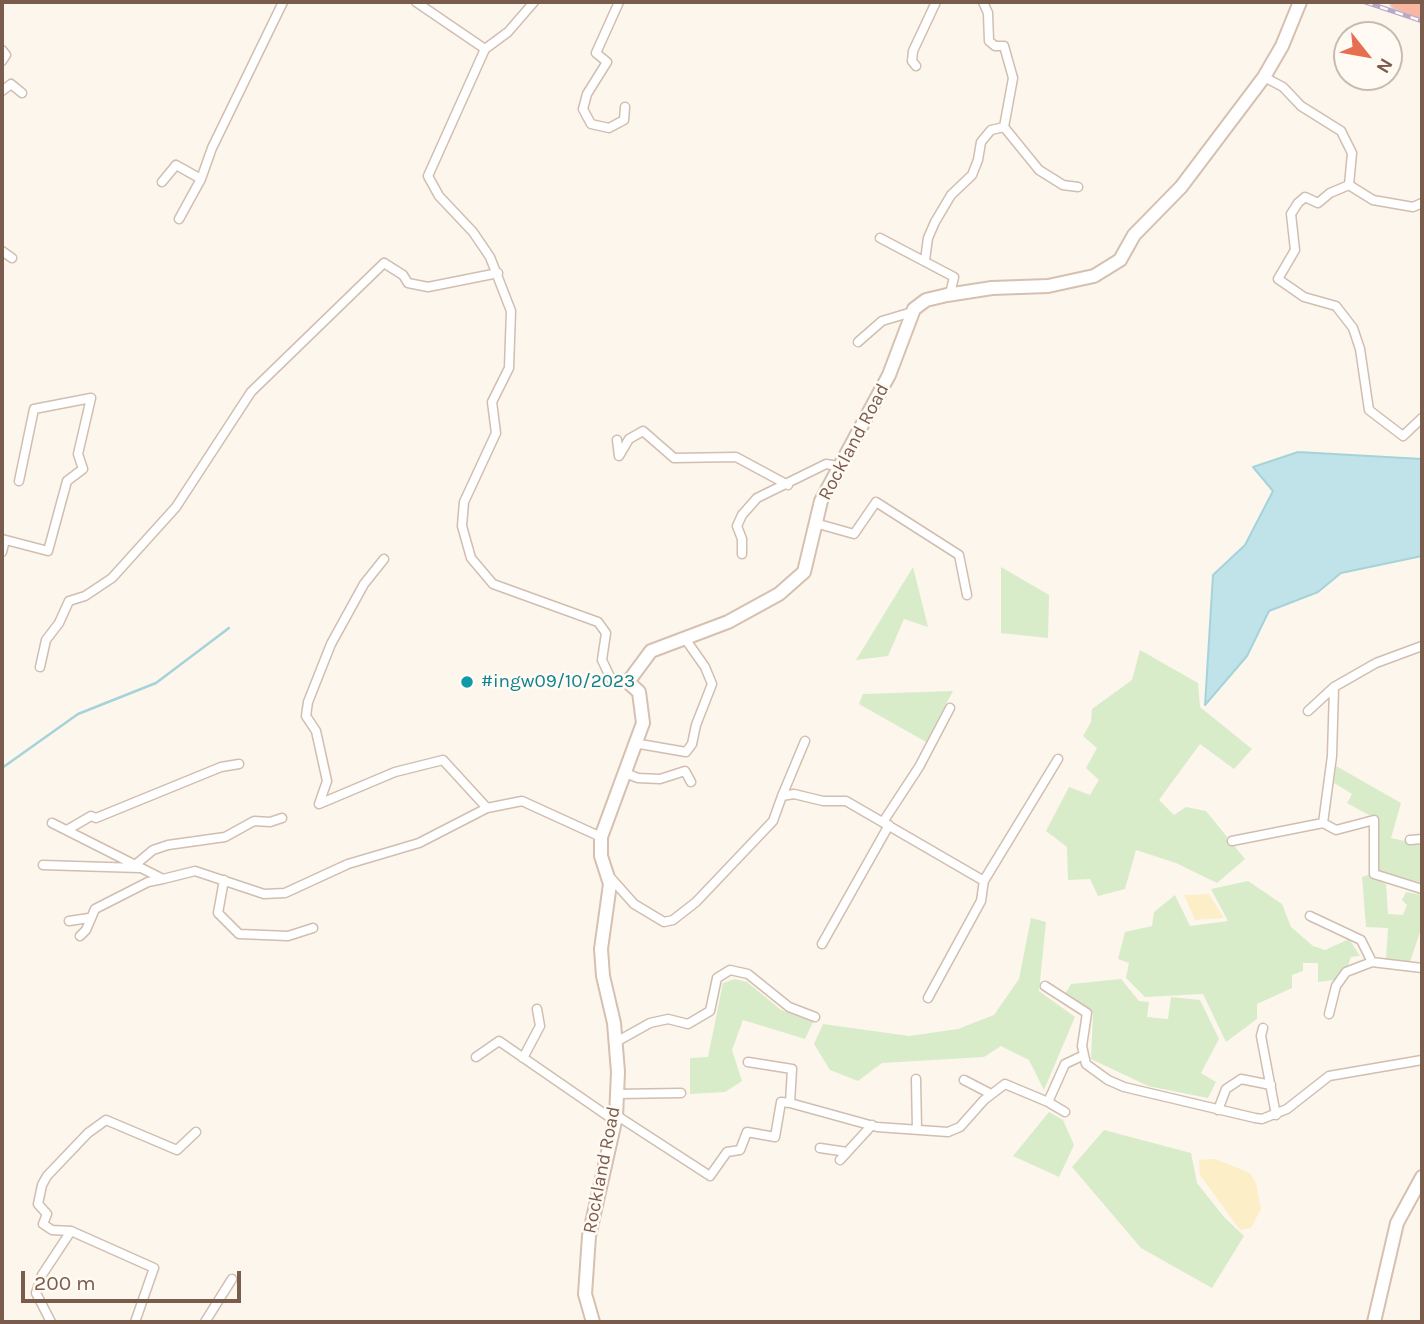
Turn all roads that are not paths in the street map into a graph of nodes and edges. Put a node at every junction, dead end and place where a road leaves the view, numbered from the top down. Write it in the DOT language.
graph roads {
  1 [pos="283,2"];
  2 [pos="416,2"];
  3 [pos="534,2"];
  4 [pos="619,2"];
  5 [pos="936,2"];
  6 [pos="983,2"];
  7 [pos="1300,2"];
  8 [pos="1398,2"];
  9 [pos="1422,12"];
  10 [pos="485,49"];
  11 [pos="2,50"];
  12 [pos="2,61"];
  13 [pos="916,66"];
  14 [pos="1264,77"];
  15 [pos="2,91"];
  16 [pos="22,93"];
  17 [pos="625,107"];
  18 [pos="1004,127"];
  19 [pos="201,179"];
  20 [pos="162,182"];
  21 [pos="1349,185"];
  22 [pos="1079,187"];
  23 [pos="1422,203"];
  24 [pos="179,219"];
  25 [pos="880,239"];
  26 [pos="2,251"];
  27 [pos="12,258"];
  28 [pos="925,260"];
  29 [pos="498,273"];
  30 [pos="950,295"];
  31 [pos="912,312"];
  32 [pos="858,342"];
  33 [pos="1422,418"];
  34 [pos="617,440"];
  35 [pos="838,466"];
  36 [pos="19,481"];
  37 [pos="788,485"];
  38 [pos="815,523"];
  39 [pos="4,539"];
  40 [pos="2,552"];
  41 [pos="742,554"];
  42 [pos="384,559"];
  43 [pos="967,594"];
  44 [pos="686,640"];
  45 [pos="1422,646"];
  46 [pos="40,667"];
  47 [pos="628,682"];
  48 [pos="1335,687"];
  49 [pos="950,708"];
  50 [pos="1308,710"];
  51 [pos="805,741"];
  52 [pos="634,743"];
  53 [pos="239,764"];
  54 [pos="625,773"];
  55 [pos="691,782"];
  56 [pos="782,796"];
  57 [pos="487,808"];
  58 [pos="282,818"];
  59 [pos="52,823"];
  60 [pos="1323,823"];
  61 [pos="886,824"];
  62 [pos="67,830"];
  63 [pos="601,837"];
  64 [pos="1410,839"];
  65 [pos="1422,839"];
  66 [pos="1232,841"];
  67 [pos="43,865"];
  68 [pos="138,866"];
  69 [pos="610,877"];
  70 [pos="163,879"];
  71 [pos="224,880"];
  72 [pos="984,881"];
  73 [pos="138,887"];
  74 [pos="1422,889"];
  75 [pos="1310,916"];
  76 [pos="89,918"];
  77 [pos="69,921"];
  78 [pos="313,928"];
  79 [pos="80,936"];
  80 [pos="822,944"];
  81 [pos="1372,962"];
  82 [pos="1422,968"];
  83 [pos="1045,986"];
  84 [pos="928,998"];
  85 [pos="537,1009"];
  86 [pos="1329,1014"];
  87 [pos="815,1017"];
  88 [pos="1264,1028"];
  89 [pos="616,1042"];
  90 [pos="1084,1055"];
  91 [pos="476,1057"];
  92 [pos="523,1058"];
  93 [pos="1422,1060"];
  94 [pos="748,1062"];
  95 [pos="916,1079"];
  96 [pos="964,1080"];
  97 [pos="1271,1085"];
  98 [pos="681,1093"];
  99 [pos="617,1094"];
  100 [pos="991,1094"];
  101 [pos="1048,1102"];
  102 [pos="790,1103"];
  103 [pos="1218,1110"];
  104 [pos="1065,1112"];
  105 [pos="1276,1115"];
  106 [pos="615,1118"];
  107 [pos="872,1125"];
  108 [pos="918,1129"];
  109 [pos="196,1132"];
  110 [pos="820,1148"];
  111 [pos="847,1152"];
  112 [pos="840,1160"];
  113 [pos="1422,1177"];
  114 [pos="71,1231"];
  115 [pos="232,1279"];
  116 [pos="589,1320"];
  117 [pos="51,1322"];
  118 [pos="135,1322"];
  119 [pos="205,1322"];
  120 [pos="1374,1322"];
  1 -- 19 [label="street"];
  2 -- 10 [label="street"];
  3 -- 10 [label="street"];
  4 -- 17 [label="street"];
  5 -- 13 [label="street"];
  6 -- 18 [label="street"];
  7 -- 14 [label="street"];
  8 -- 9 [label="highway"];
  10 -- 29 [label="street"];
  11 -- 12 [label="street"];
  14 -- 21 [label="street"];
  14 -- 30 [label="street"];
  15 -- 16 [label="street"];
  18 -- 22 [label="street"];
  18 -- 28 [label="street"];
  19 -- 20 [label="street"];
  19 -- 24 [label="street"];
  21 -- 23 [label="street"];
  21 -- 33 [label="street"];
  25 -- 28 [label="street"];
  26 -- 27 [label="street"];
  28 -- 30 [label="street"];
  29 -- 46 [label="street"];
  29 -- 47 [label="street"];
  30 -- 31 [label="street"];
  31 -- 32 [label="street"];
  31 -- 35 [label="street, Rockland Road"];
  34 -- 37 [label="street"];
  35 -- 37 [label="street"];
  35 -- 38 [label="street, Rockland Road"];
  36 -- 39 [label="street"];
  37 -- 41 [label="street"];
  38 -- 43 [label="street"];
  38 -- 44 [label="street, Rockland Road"];
  39 -- 40 [label="street"];
  42 -- 57 [label="street"];
  44 -- 47 [label="street, Rockland Road"];
  44 -- 52 [label="street"];
  45 -- 48 [label="street"];
  47 -- 52 [label="street, Rockland Road"];
  48 -- 50 [label="street"];
  48 -- 60 [label="street"];
  49 -- 61 [label="street"];
  51 -- 56 [label="street"];
  52 -- 54 [label="street, Rockland Road"];
  53 -- 62 [label="street"];
  54 -- 55 [label="street"];
  54 -- 63 [label="street, Rockland Road"];
  56 -- 61 [label="street"];
  56 -- 69 [label="street"];
  57 -- 63 [label="street"];
  57 -- 71 [label="street"];
  58 -- 68 [label="street"];
  59 -- 62 [label="street"];
  60 -- 66 [label="street"];
  60 -- 74 [label="street"];
  61 -- 72 [label="street"];
  61 -- 80 [label="street"];
  62 -- 68 [label="street"];
  63 -- 69 [label="street, Rockland Road"];
  64 -- 65 [label="street"];
  67 -- 68 [label="street"];
  68 -- 70 [label="street"];
  68 -- 73 [label="street"];
  69 -- 89 [label="street, Rockland Road"];
  70 -- 71 [label="street"];
  70 -- 73 [label="street"];
  71 -- 78 [label="street"];
  72 -- 72 [label="street"];
  72 -- 84 [label="street"];
  73 -- 76 [label="street"];
  75 -- 81 [label="street"];
  76 -- 77 [label="street"];
  76 -- 79 [label="street"];
  81 -- 82 [label="street"];
  81 -- 86 [label="street"];
  83 -- 90 [label="street"];
  85 -- 92 [label="street"];
  87 -- 89 [label="street"];
  88 -- 97 [label="street"];
  89 -- 99 [label="street, Rockland Road"];
  90 -- 101 [label="street"];
  90 -- 103 [label="street"];
  91 -- 92 [label="street"];
  92 -- 106 [label="street"];
  93 -- 105 [label="street"];
  94 -- 102 [label="street"];
  95 -- 108 [label="street"];
  96 -- 100 [label="street"];
  97 -- 103 [label="street"];
  97 -- 105 [label="street"];
  98 -- 99 [label="street"];
  99 -- 106 [label="street, Rockland Road"];
  100 -- 101 [label="street"];
  100 -- 108 [label="street"];
  101 -- 104 [label="street"];
  102 -- 106 [label="street"];
  102 -- 107 [label="street"];
  103 -- 105 [label="street"];
  106 -- 116 [label="street, Rockland Road"];
  107 -- 108 [label="street"];
  107 -- 111 [label="street"];
  109 -- 114 [label="street"];
  110 -- 111 [label="street"];
  111 -- 112 [label="street"];
  113 -- 120 [label="street"];
  114 -- 117 [label="street"];
  114 -- 118 [label="street"];
  115 -- 119 [label="street"];
}
